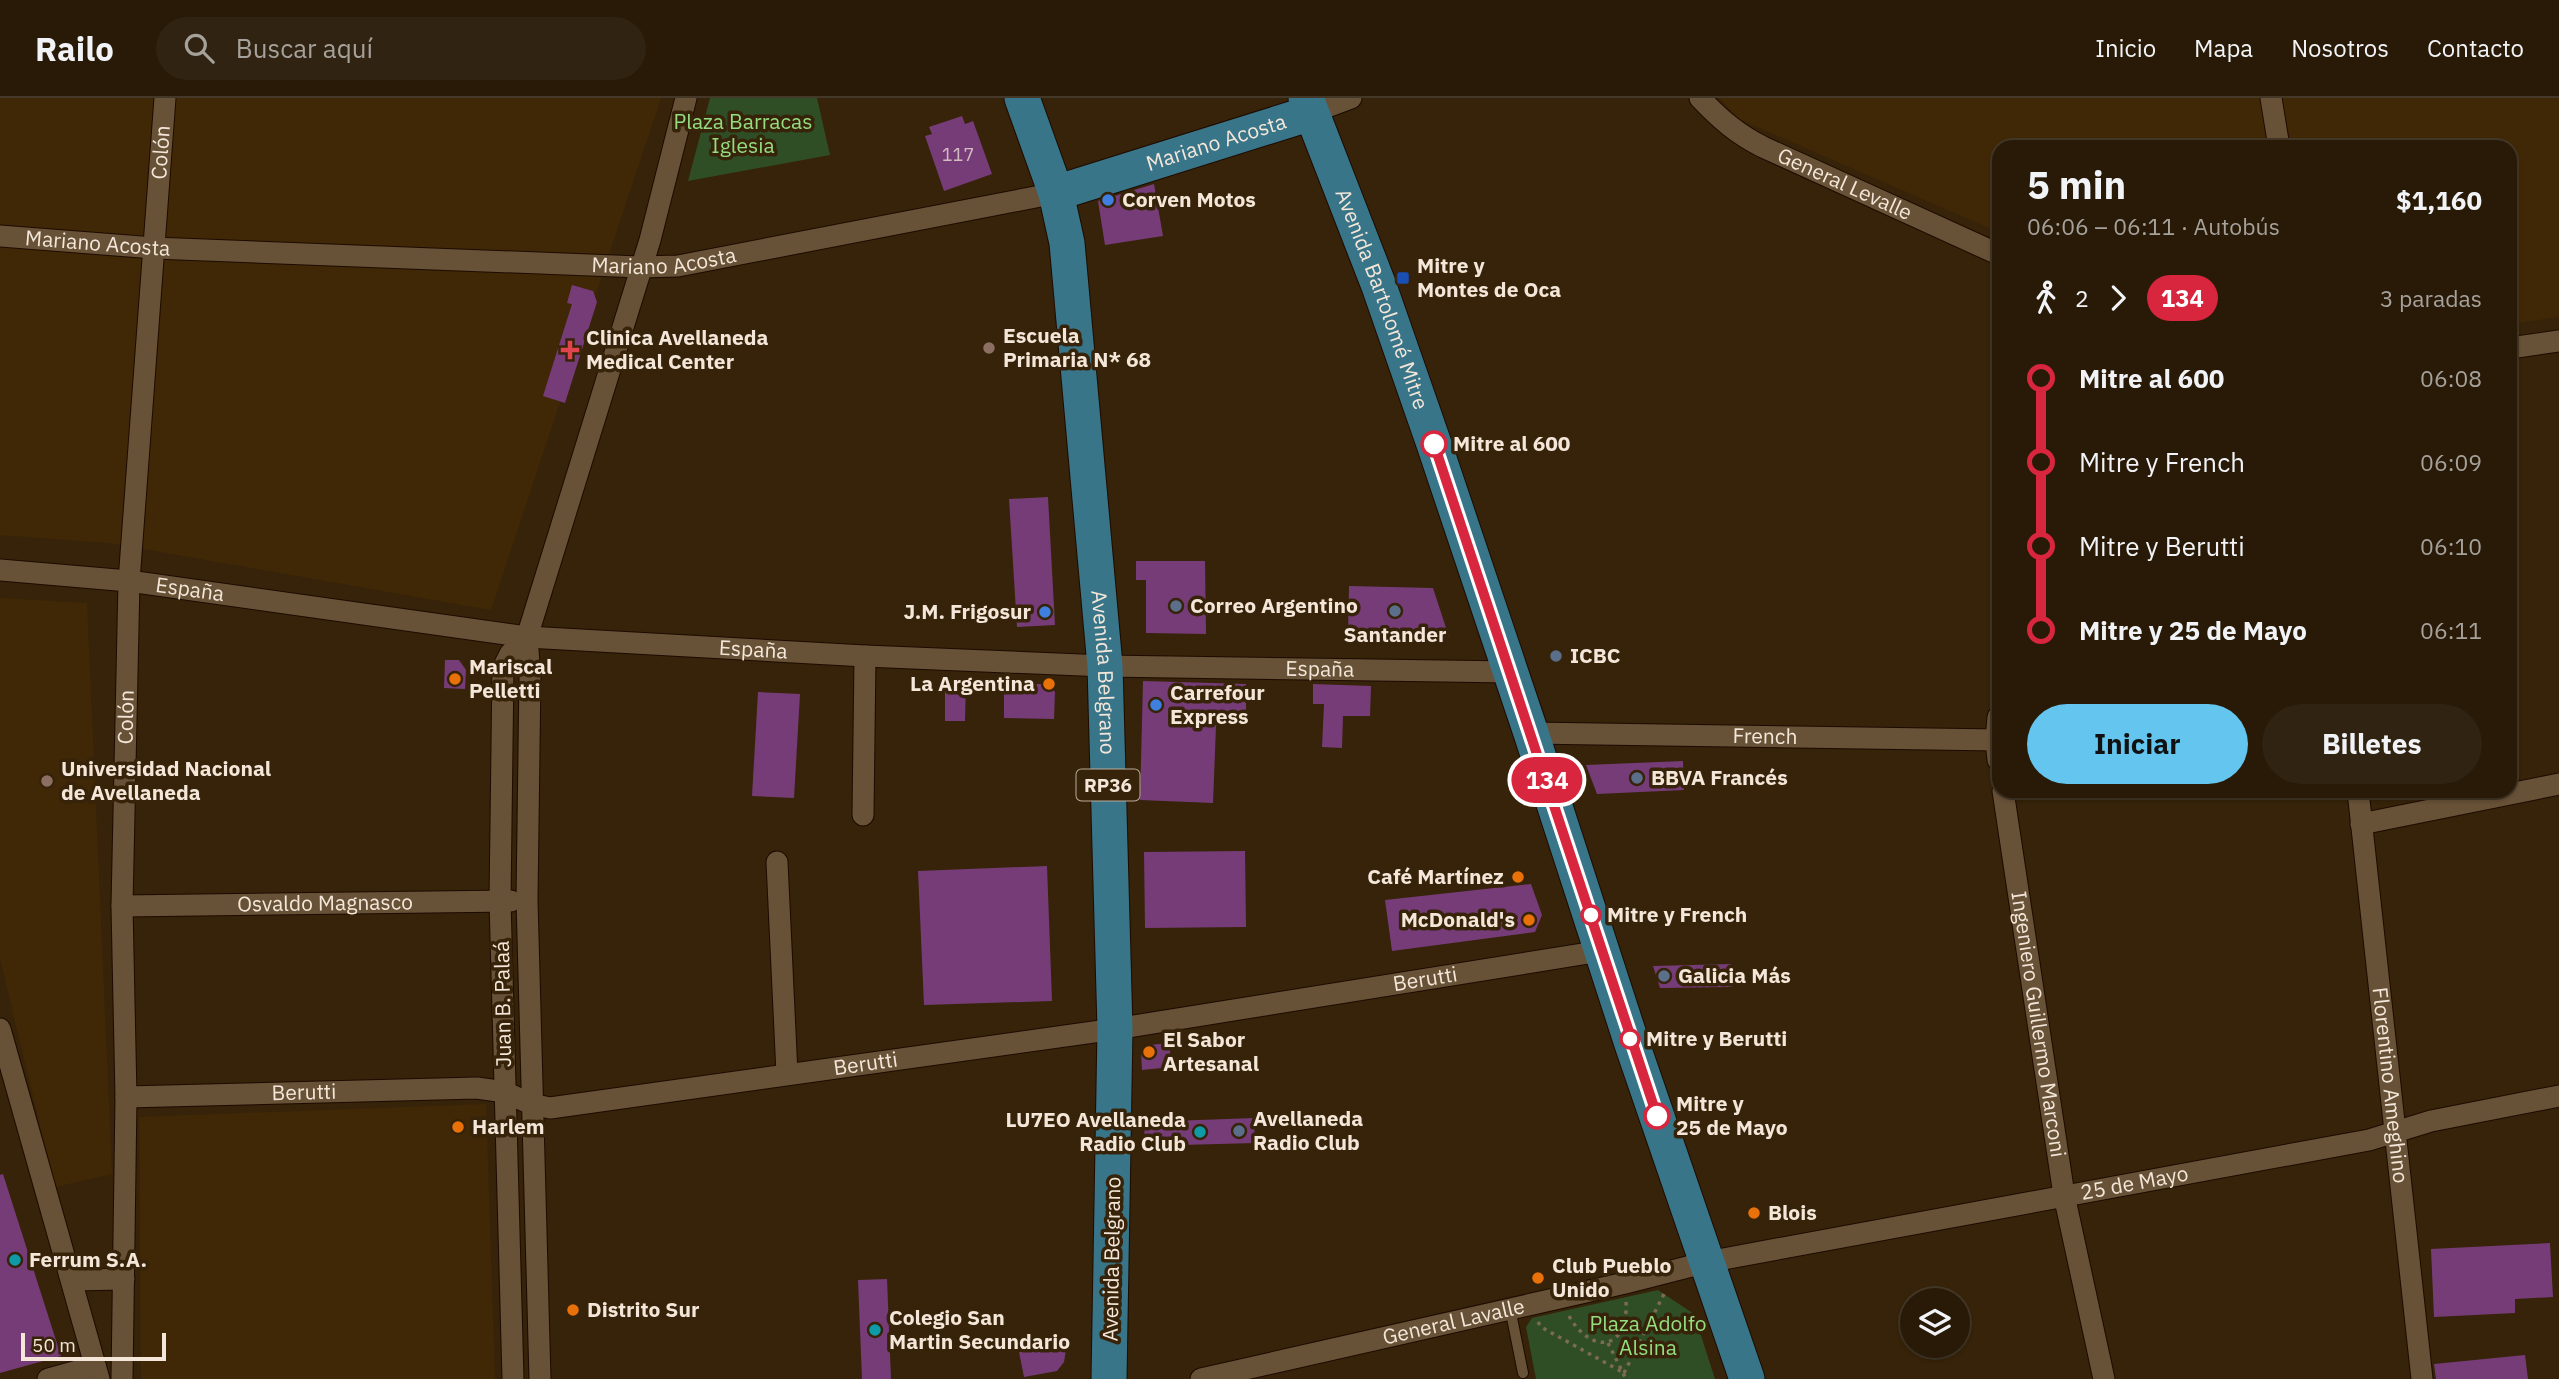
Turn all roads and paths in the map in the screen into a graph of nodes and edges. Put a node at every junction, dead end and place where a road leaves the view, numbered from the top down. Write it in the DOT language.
graph roads {
  1 [pos="165,98"];
  2 [pos="685,98"];
  3 [pos="1022,98"];
  4 [pos="1351,98"];
  5 [pos="1700,98"];
  6 [pos="2271,98"];
  7 [pos="1308,105"];
  8 [pos="2278,140"];
  9 [pos="1056,193"];
  10 [pos="0,236"];
  11 [pos="154,248"];
  12 [pos="1992,251"];
  13 [pos="640,267"];
  14 [pos="2559,341"];
  15 [pos="2517,347"];
  16 [pos="0,570"];
  17 [pos="129,581"];
  18 [pos="527,637"];
  19 [pos="865,656"];
  20 [pos="1105,666"];
  21 [pos="1511,672"];
  22 [pos="1531,733"];
  23 [pos="1992,746"];
  24 [pos="2559,784"];
  25 [pos="2517,792"];
  26 [pos="2004,798"];
  27 [pos="2359,798"];
  28 [pos="2490,798"];
  29 [pos="863,815"];
  30 [pos="2361,824"];
  31 [pos="777,862"];
  32 [pos="527,900"];
  33 [pos="500,901"];
  34 [pos="122,906"];
  35 [pos="1601,951"];
  36 [pos="0,1029"];
  37 [pos="1115,1029"];
  38 [pos="787,1074"];
  39 [pos="505,1092"];
  40 [pos="2559,1096"];
  41 [pos="126,1097"];
  42 [pos="531,1104"];
  43 [pos="2394,1132"];
  44 [pos="2064,1195"];
  45 [pos="1707,1262"];
  46 [pos="1663,1273"];
  47 [pos="124,1279"];
  48 [pos="72,1280"];
  49 [pos="1625,1283"];
  50 [pos="1563,1297"];
  51 [pos="1519,1307"];
  52 [pos="1608,1343"];
  53 [pos="97,1372"];
  54 [pos="1523,1373"];
  55 [pos="1624,1373"];
  56 [pos="48,1379"];
  57 [pos="122,1379"];
  58 [pos="513,1379"];
  59 [pos="540,1379"];
  60 [pos="1109,1379"];
  61 [pos="1201,1379"];
  62 [pos="1626,1379"];
  63 [pos="1747,1379"];
  64 [pos="2104,1379"];
  65 [pos="2422,1379"];
  1 -- 11 [label="street, Colón"];
  2 -- 13 [label="street, Juan B. Palaá"];
  3 -- 9 [label="main road, Avenida Belgrano / RP36"];
  4 -- 7 [label="street"];
  5 -- 12 [label="street, General Levalle"];
  6 -- 8 [label="street"];
  7 -- 9 [label="main road, Mariano Acosta"];
  7 -- 21 [label="main road, Avenida Bartolomé Mitre"];
  9 -- 13 [label="street, Mariano Acosta"];
  9 -- 20 [label="main road, Avenida Belgrano / RP36"];
  10 -- 11 [label="street, Mariano Acosta"];
  11 -- 13 [label="street, Mariano Acosta"];
  11 -- 17 [label="street, Colón"];
  13 -- 18 [label="street, Juan B. Palaá"];
  14 -- 15 [label="street"];
  16 -- 17 [label="street, España"];
  17 -- 18 [label="street, España"];
  17 -- 34 [label="street, Colón"];
  18 -- 19 [label="street, España"];
  18 -- 32 [label="street, Juan B. Palaá"];
  18 -- 33 [label="street, Juan B. Palaá"];
  19 -- 20 [label="street, España"];
  19 -- 29 [label="street"];
  20 -- 21 [label="street, España"];
  20 -- 37 [label="main road, Avenida Belgrano / RP36"];
  21 -- 22 [label="main road, Avenida Bartolomé Mitre"];
  22 -- 23 [label="street, French"];
  22 -- 35 [label="main road, Avenida Bartolomé Mitre"];
  24 -- 25 [label="street"];
  26 -- 44 [label="street, Ingeniero Guillermo Marconi"];
  27 -- 30 [label="street, Florentino Ameghino"];
  28 -- 30 [label="street"];
  30 -- 43 [label="street, Florentino Ameghino"];
  31 -- 38 [label="street"];
  32 -- 33 [label="street, Osvaldo Magnasco"];
  32 -- 42 [label="street, Juan B. Palaá"];
  33 -- 34 [label="street, Osvaldo Magnasco"];
  33 -- 39 [label="street, Juan B. Palaá"];
  34 -- 41 [label="street, Colón"];
  35 -- 37 [label="street, Berutti"];
  35 -- 45 [label="main road, Avenida Bartolomé Mitre"];
  36 -- 48 [label="street"];
  37 -- 38 [label="street, Berutti"];
  37 -- 60 [label="main road, Avenida Belgrano / RP36"];
  38 -- 42 [label="street, Berutti"];
  39 -- 41 [label="street, Berutti"];
  39 -- 42 [label="street, Berutti"];
  39 -- 58 [label="street, Juan B. Palaá"];
  40 -- 43 [label="street, 25 de Mayo"];
  41 -- 47 [label="street, Colón"];
  42 -- 59 [label="street, Juan B. Palaá"];
  43 -- 44 [label="street, 25 de Mayo"];
  43 -- 65 [label="street, Florentino Ameghino"];
  44 -- 45 [label="street, 25 de Mayo"];
  44 -- 64 [label="street, Ingeniero Guillermo Marconi"];
  45 -- 46 [label="street, General Lavalle"];
  45 -- 63 [label="main road, Avenida Bartolomé Mitre"];
  46 -- 49 [label="street, General Lavalle"];
  46 -- 55 [label="path"];
  47 -- 48 [label="street"];
  47 -- 57 [label="street, Colón"];
  48 -- 53 [label="street"];
  49 -- 50 [label="street, General Lavalle"];
  49 -- 52 [label="path"];
  50 -- 51 [label="street, General Lavalle"];
  50 -- 52 [label="path"];
  51 -- 54 [label="lane"];
  51 -- 55 [label="path"];
  51 -- 61 [label="street, General Lavalle"];
  52 -- 55 [label="path"];
  53 -- 56 [label="street"];
  55 -- 62 [label="path"];
}
